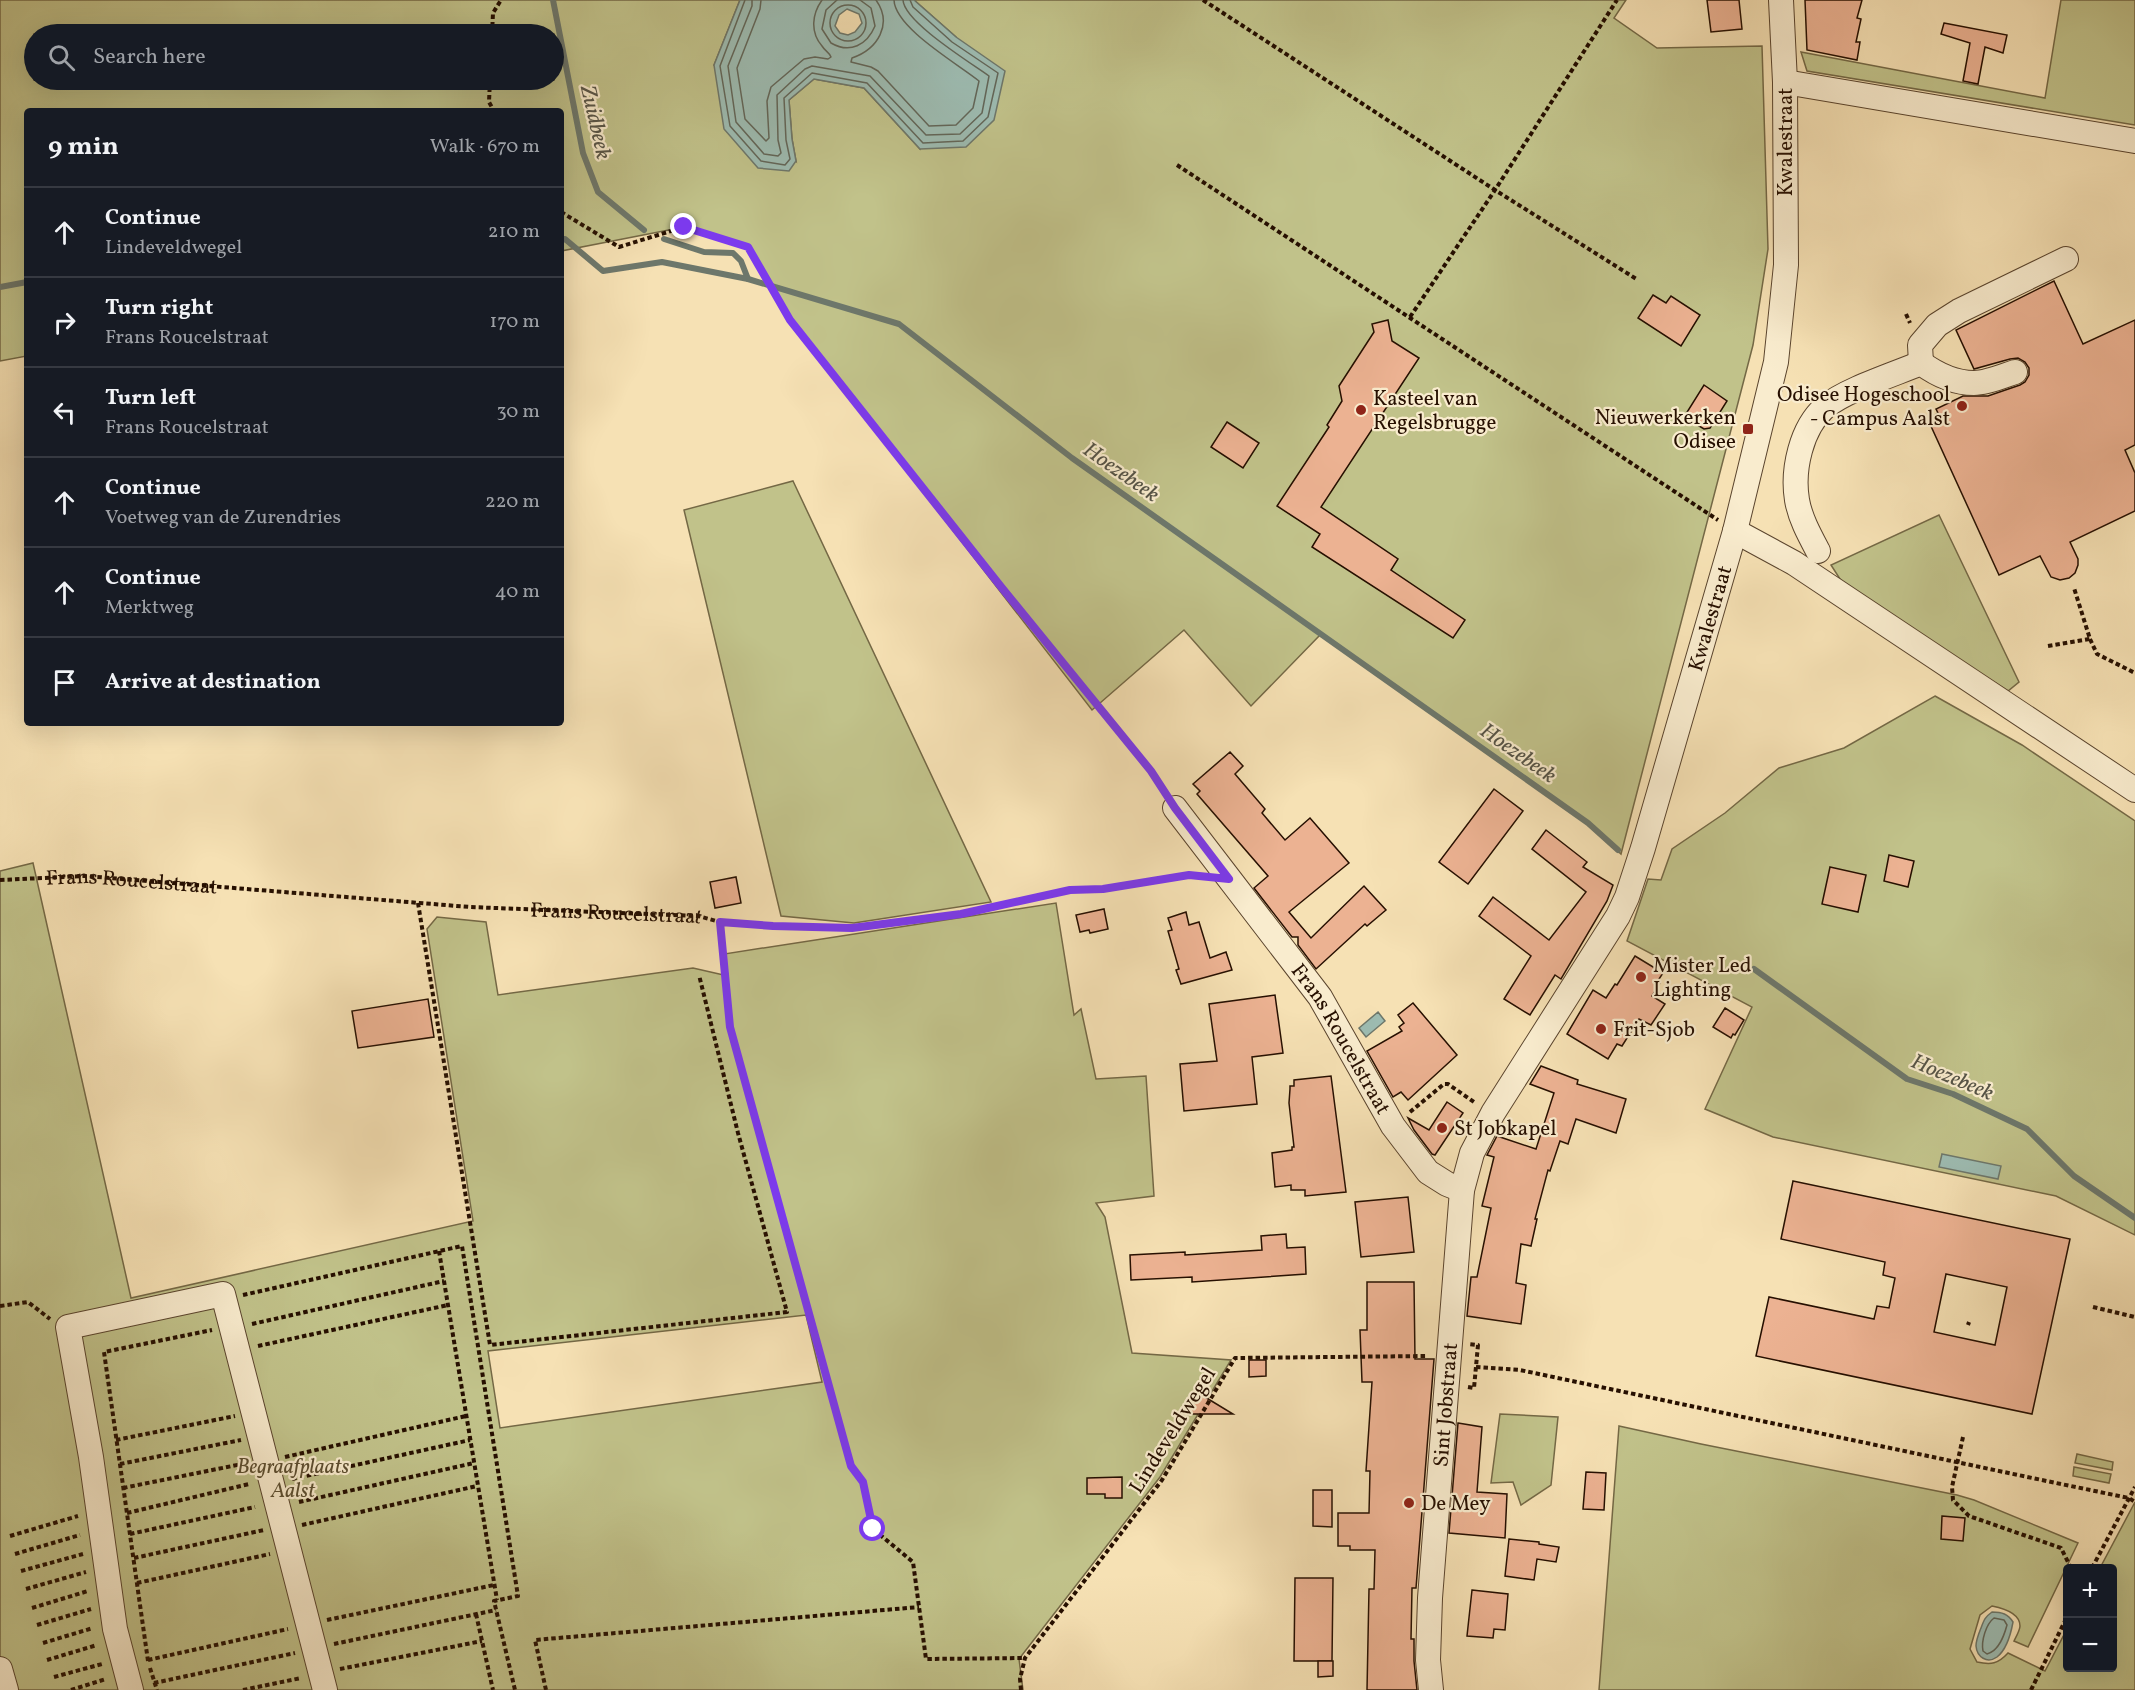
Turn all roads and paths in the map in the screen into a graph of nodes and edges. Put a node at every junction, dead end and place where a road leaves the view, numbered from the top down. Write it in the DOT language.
graph roads {
  1 [pos="501,0"];
  2 [pos="1203,0"];
  3 [pos="1617,0"];
  4 [pos="1780,0"];
  5 [pos="492,24"];
  6 [pos="1785,82"];
  7 [pos="490,90"];
  8 [pos="492,108"];
  9 [pos="2135,141"];
  10 [pos="1177,165"];
  11 [pos="1495,190"];
  12 [pos="564,214"];
  13 [pos="2066,259"];
  14 [pos="1638,280"];
  15 [pos="1410,317"];
  16 [pos="1921,363"];
  17 [pos="2015,372"];
  18 [pos="1735,531"];
  19 [pos="1818,551"];
  20 [pos="2074,588"];
  21 [pos="2090,639"];
  22 [pos="2048,646"];
  23 [pos="2135,673"];
  24 [pos="2135,790"];
  25 [pos="1175,808"];
  26 [pos="1229,879"];
  27 [pos="0,880"];
  28 [pos="418,903"];
  29 [pos="720,922"];
  30 [pos="699,975"];
  31 [pos="1493,1113"];
  32 [pos="1393,1126"];
  33 [pos="1462,1190"];
  34 [pos="440,1251"];
  35 [pos="444,1281"];
  36 [pos="224,1299"];
  37 [pos="0,1305"];
  38 [pos="448,1305"];
  39 [pos="2093,1307"];
  40 [pos="2135,1317"];
  41 [pos="68,1327"];
  42 [pos="233,1335"];
  43 [pos="1449,1356"];
  44 [pos="1476,1367"];
  45 [pos="253,1412"];
  46 [pos="466,1416"];
  47 [pos="1963,1437"];
  48 [pos="116,1440"];
  49 [pos="470,1440"];
  50 [pos="1958,1462"];
  51 [pos="474,1463"];
  52 [pos="120,1464"];
  53 [pos="477,1486"];
  54 [pos="2135,1487"];
  55 [pos="123,1488"];
  56 [pos="274,1493"];
  57 [pos="2129,1498"];
  58 [pos="2135,1502"];
  59 [pos="127,1513"];
  60 [pos="130,1534"];
  61 [pos="10,1536"];
  62 [pos="15,1554"];
  63 [pos="133,1558"];
  64 [pos="2069,1564"];
  65 [pos="2094,1564"];
  66 [pos="21,1571"];
  67 [pos="137,1584"];
  68 [pos="494,1585"];
  69 [pos="26,1589"];
  70 [pos="497,1600"];
  71 [pos="113,1602"];
  72 [pos="919,1607"];
  73 [pos="32,1608"];
  74 [pos="496,1610"];
  75 [pos="476,1614"];
  76 [pos="2066,1618"];
  77 [pos="308,1624"];
  78 [pos="37,1625"];
  79 [pos="482,1641"];
  80 [pos="43,1643"];
  81 [pos="314,1648"];
  82 [pos="1025,1658"];
  83 [pos="47,1660"];
  84 [pos="148,1660"];
  85 [pos="0,1669"];
  86 [pos="54,1677"];
  87 [pos="322,1682"];
  88 [pos="154,1683"];
  89 [pos="6,1690"];
  90 [pos="71,1690"];
  91 [pos="157,1690"];
  92 [pos="243,1690"];
  93 [pos="493,1690"];
  94 [pos="515,1690"];
  95 [pos="546,1690"];
  96 [pos="1022,1690"];
  97 [pos="1431,1690"];
  98 [pos="2031,1690"];
  1 -- 5 [label="path"];
  2 -- 11 [label="path"];
  3 -- 11 [label="path"];
  4 -- 6 [label="street, Kwalestraat"];
  6 -- 9 [label="street"];
  6 -- 18 [label="street, Kwalestraat"];
  7 -- 8 [label="path"];
  10 -- 15 [label="path"];
  11 -- 14 [label="path"];
  11 -- 15 [label="path"];
  12 -- 25 [label="path"];
  13 -- 16 [label="street"];
  15 -- 18 [label="path"];
  16 -- 17 [label="street"];
  16 -- 19 [label="street"];
  18 -- 24 [label="street"];
  18 -- 31 [label="street, Kwalestraat"];
  20 -- 21 [label="path"];
  21 -- 22 [label="path"];
  21 -- 23 [label="path"];
  25 -- 26 [label="street, Frans Roucelstraat"];
  26 -- 29 [label="path, Frans Roucelstraat"];
  26 -- 32 [label="street, Frans Roucelstraat"];
  27 -- 28 [label="path, Frans Roucelstraat"];
  28 -- 29 [label="path, Frans Roucelstraat"];
  28 -- 30 [label="path"];
  29 -- 72 [label="path"];
  31 -- 32 [label="path"];
  31 -- 33 [label="street, Kwalestraat"];
  32 -- 33 [label="street, Frans Roucelstraat"];
  33 -- 43 [label="street, Sint Jobstraat"];
  34 -- 35 [label="path"];
  34 -- 36 [label="path"];
  34 -- 70 [label="path"];
  35 -- 38 [label="path"];
  35 -- 42 [label="path"];
  36 -- 41 [label="street"];
  36 -- 42 [label="street"];
  37 -- 41 [label="path"];
  38 -- 42 [label="path"];
  38 -- 46 [label="path"];
  39 -- 40 [label="path"];
  41 -- 71 [label="street"];
  42 -- 45 [label="street"];
  42 -- 48 [label="path"];
  43 -- 82 [label="path, Lindeveldwegel"];
  43 -- 97 [label="street, Sint Jobstraat"];
  44 -- 50 [label="path"];
  45 -- 48 [label="path"];
  45 -- 56 [label="street"];
  46 -- 49 [label="path"];
  46 -- 56 [label="path"];
  47 -- 50 [label="path"];
  48 -- 52 [label="path"];
  49 -- 51 [label="path"];
  49 -- 56 [label="path"];
  50 -- 57 [label="path"];
  50 -- 64 [label="path"];
  51 -- 53 [label="path"];
  51 -- 56 [label="path"];
  52 -- 55 [label="path"];
  52 -- 56 [label="path"];
  53 -- 56 [label="path"];
  53 -- 68 [label="path"];
  54 -- 57 [label="path"];
  55 -- 56 [label="path"];
  55 -- 59 [label="path"];
  56 -- 59 [label="path"];
  56 -- 60 [label="path"];
  56 -- 63 [label="path"];
  56 -- 67 [label="path"];
  56 -- 77 [label="street"];
  57 -- 58 [label="path"];
  57 -- 65 [label="path"];
  59 -- 60 [label="path"];
  60 -- 63 [label="path"];
  61 -- 71 [label="path"];
  62 -- 71 [label="path"];
  63 -- 67 [label="path"];
  66 -- 71 [label="path"];
  67 -- 84 [label="path"];
  68 -- 70 [label="path"];
  68 -- 77 [label="path"];
  69 -- 71 [label="path"];
  70 -- 74 [label="path"];
  71 -- 73 [label="path"];
  71 -- 78 [label="path"];
  71 -- 80 [label="path"];
  71 -- 83 [label="path"];
  71 -- 86 [label="path"];
  71 -- 90 [label="path"];
  72 -- 82 [label="path"];
  72 -- 95 [label="path"];
  74 -- 75 [label="path"];
  74 -- 94 [label="path"];
  75 -- 79 [label="path"];
  75 -- 81 [label="path"];
  76 -- 98 [label="path"];
  77 -- 81 [label="street"];
  77 -- 84 [label="path"];
  79 -- 87 [label="path"];
  79 -- 93 [label="path"];
  81 -- 87 [label="street"];
  81 -- 88 [label="path"];
  82 -- 96 [label="path"];
  84 -- 88 [label="path"];
  85 -- 89 [label="street"];
  87 -- 92 [label="path"];
  88 -- 91 [label="path"];
}
